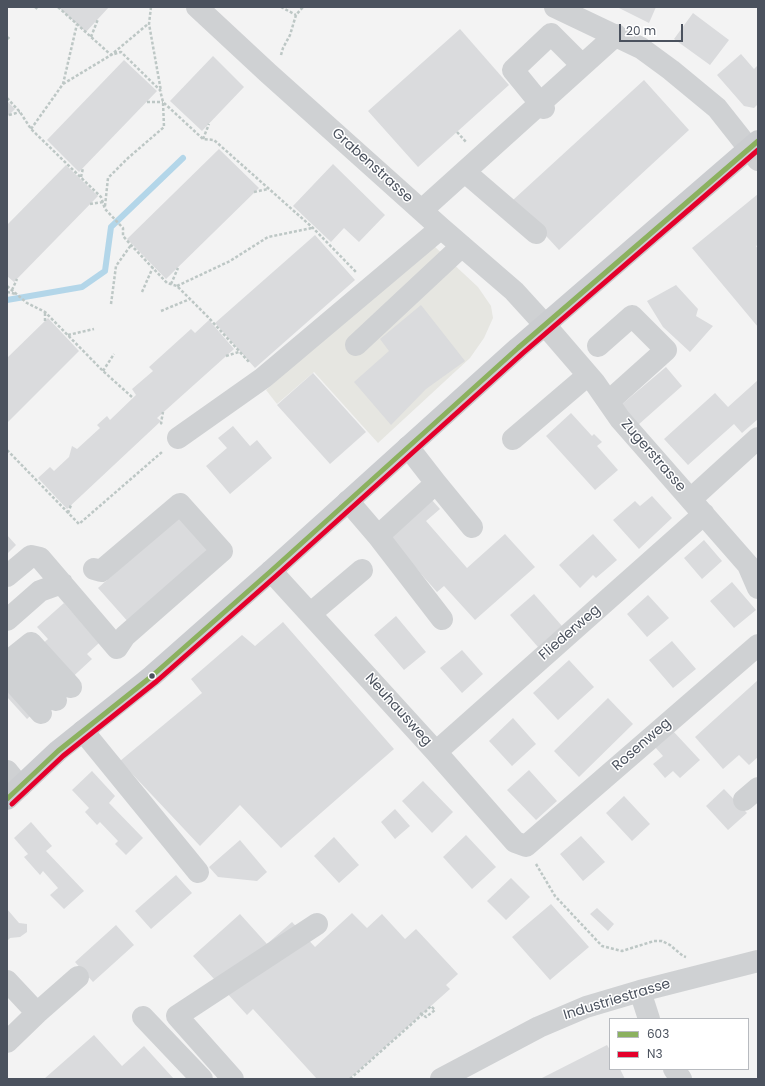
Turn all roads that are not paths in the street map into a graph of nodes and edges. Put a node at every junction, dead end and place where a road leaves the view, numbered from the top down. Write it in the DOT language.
graph roads {
  1 [pos="197,7"];
  2 [pos="555,7"];
  3 [pos="616,35"];
  4 [pos="582,65"];
  5 [pos="542,106"];
  6 [pos="755,150"];
  7 [pos="465,172"];
  8 [pos="422,210"];
  9 [pos="441,228"];
  10 [pos="536,233"];
  11 [pos="462,246"];
  12 [pos="545,325"];
  13 [pos="356,345"];
  14 [pos="598,346"];
  15 [pos="588,376"];
  16 [pos="608,402"];
  17 [pos="178,438"];
  18 [pos="758,438"];
  19 [pos="513,439"];
  20 [pos="408,447"];
  21 [pos="436,483"];
  22 [pos="348,501"];
  23 [pos="698,507"];
  24 [pos="472,527"];
  25 [pos="378,536"];
  26 [pos="94,569"];
  27 [pos="362,570"];
  28 [pos="271,571"];
  29 [pos="7,576"];
  30 [pos="62,583"];
  31 [pos="758,588"];
  32 [pos="310,614"];
  33 [pos="442,619"];
  34 [pos="7,620"];
  35 [pos="758,645"];
  36 [pos="10,664"];
  37 [pos="83,731"];
  38 [pos="436,752"];
  39 [pos="11,785"];
  40 [pos="526,846"];
  41 [pos="198,872"];
  42 [pos="317,924"];
  43 [pos="758,961"];
  44 [pos="78,977"];
  45 [pos="7,981"];
  46 [pos="640,991"];
  47 [pos="37,1013"];
  48 [pos="143,1017"];
  49 [pos="649,1018"];
  50 [pos="7,1042"];
  51 [pos="675,1070"];
  52 [pos="202,1079"];
  53 [pos="233,1079"];
  54 [pos="440,1079"];
  55 [pos="681,1079"];
  1 -- 8 [label="street, Grabenstrasse"];
  2 -- 3 [label="street"];
  3 -- 4 [label="street"];
  3 -- 6 [label="street"];
  4 -- 5 [label="street"];
  4 -- 5 [label="street"];
  5 -- 7 [label="street"];
  6 -- 12 [label="main road"];
  7 -- 8 [label="street"];
  7 -- 10 [label="street"];
  8 -- 9 [label="street, Grabenstrasse"];
  9 -- 11 [label="street, Grabenstrasse"];
  9 -- 17 [label="street"];
  11 -- 12 [label="street, Grabenstrasse"];
  11 -- 13 [label="street"];
  12 -- 15 [label="street, Zugerstrasse"];
  12 -- 20 [label="main road"];
  14 -- 16 [label="street"];
  15 -- 16 [label="street, Zugerstrasse"];
  15 -- 19 [label="street"];
  16 -- 23 [label="street, Zugerstrasse"];
  18 -- 23 [label="street, Fliederweg"];
  20 -- 21 [label="street"];
  20 -- 22 [label="main road"];
  21 -- 24 [label="street"];
  21 -- 25 [label="street"];
  22 -- 25 [label="street"];
  22 -- 28 [label="main road"];
  23 -- 31 [label="street, Zugerstrasse"];
  23 -- 38 [label="street, Fliederweg"];
  25 -- 33 [label="street"];
  26 -- 30 [label="street"];
  27 -- 32 [label="street"];
  28 -- 32 [label="street, Neuhausweg"];
  28 -- 37 [label="main road"];
  29 -- 30 [label="street"];
  30 -- 34 [label="street"];
  32 -- 38 [label="street, Neuhausweg"];
  35 -- 40 [label="street, Rosenweg"];
  36 -- 36 [label="street"];
  37 -- 39 [label="main road"];
  37 -- 41 [label="street"];
  38 -- 40 [label="street, Neuhausweg"];
  42 -- 53 [label="street"];
  43 -- 46 [label="street, Industriestrasse"];
  44 -- 47 [label="street"];
  45 -- 47 [label="street"];
  46 -- 49 [label="street"];
  46 -- 54 [label="street, Industriestrasse"];
  47 -- 50 [label="street"];
  48 -- 52 [label="street"];
  51 -- 55 [label="street"];
}
